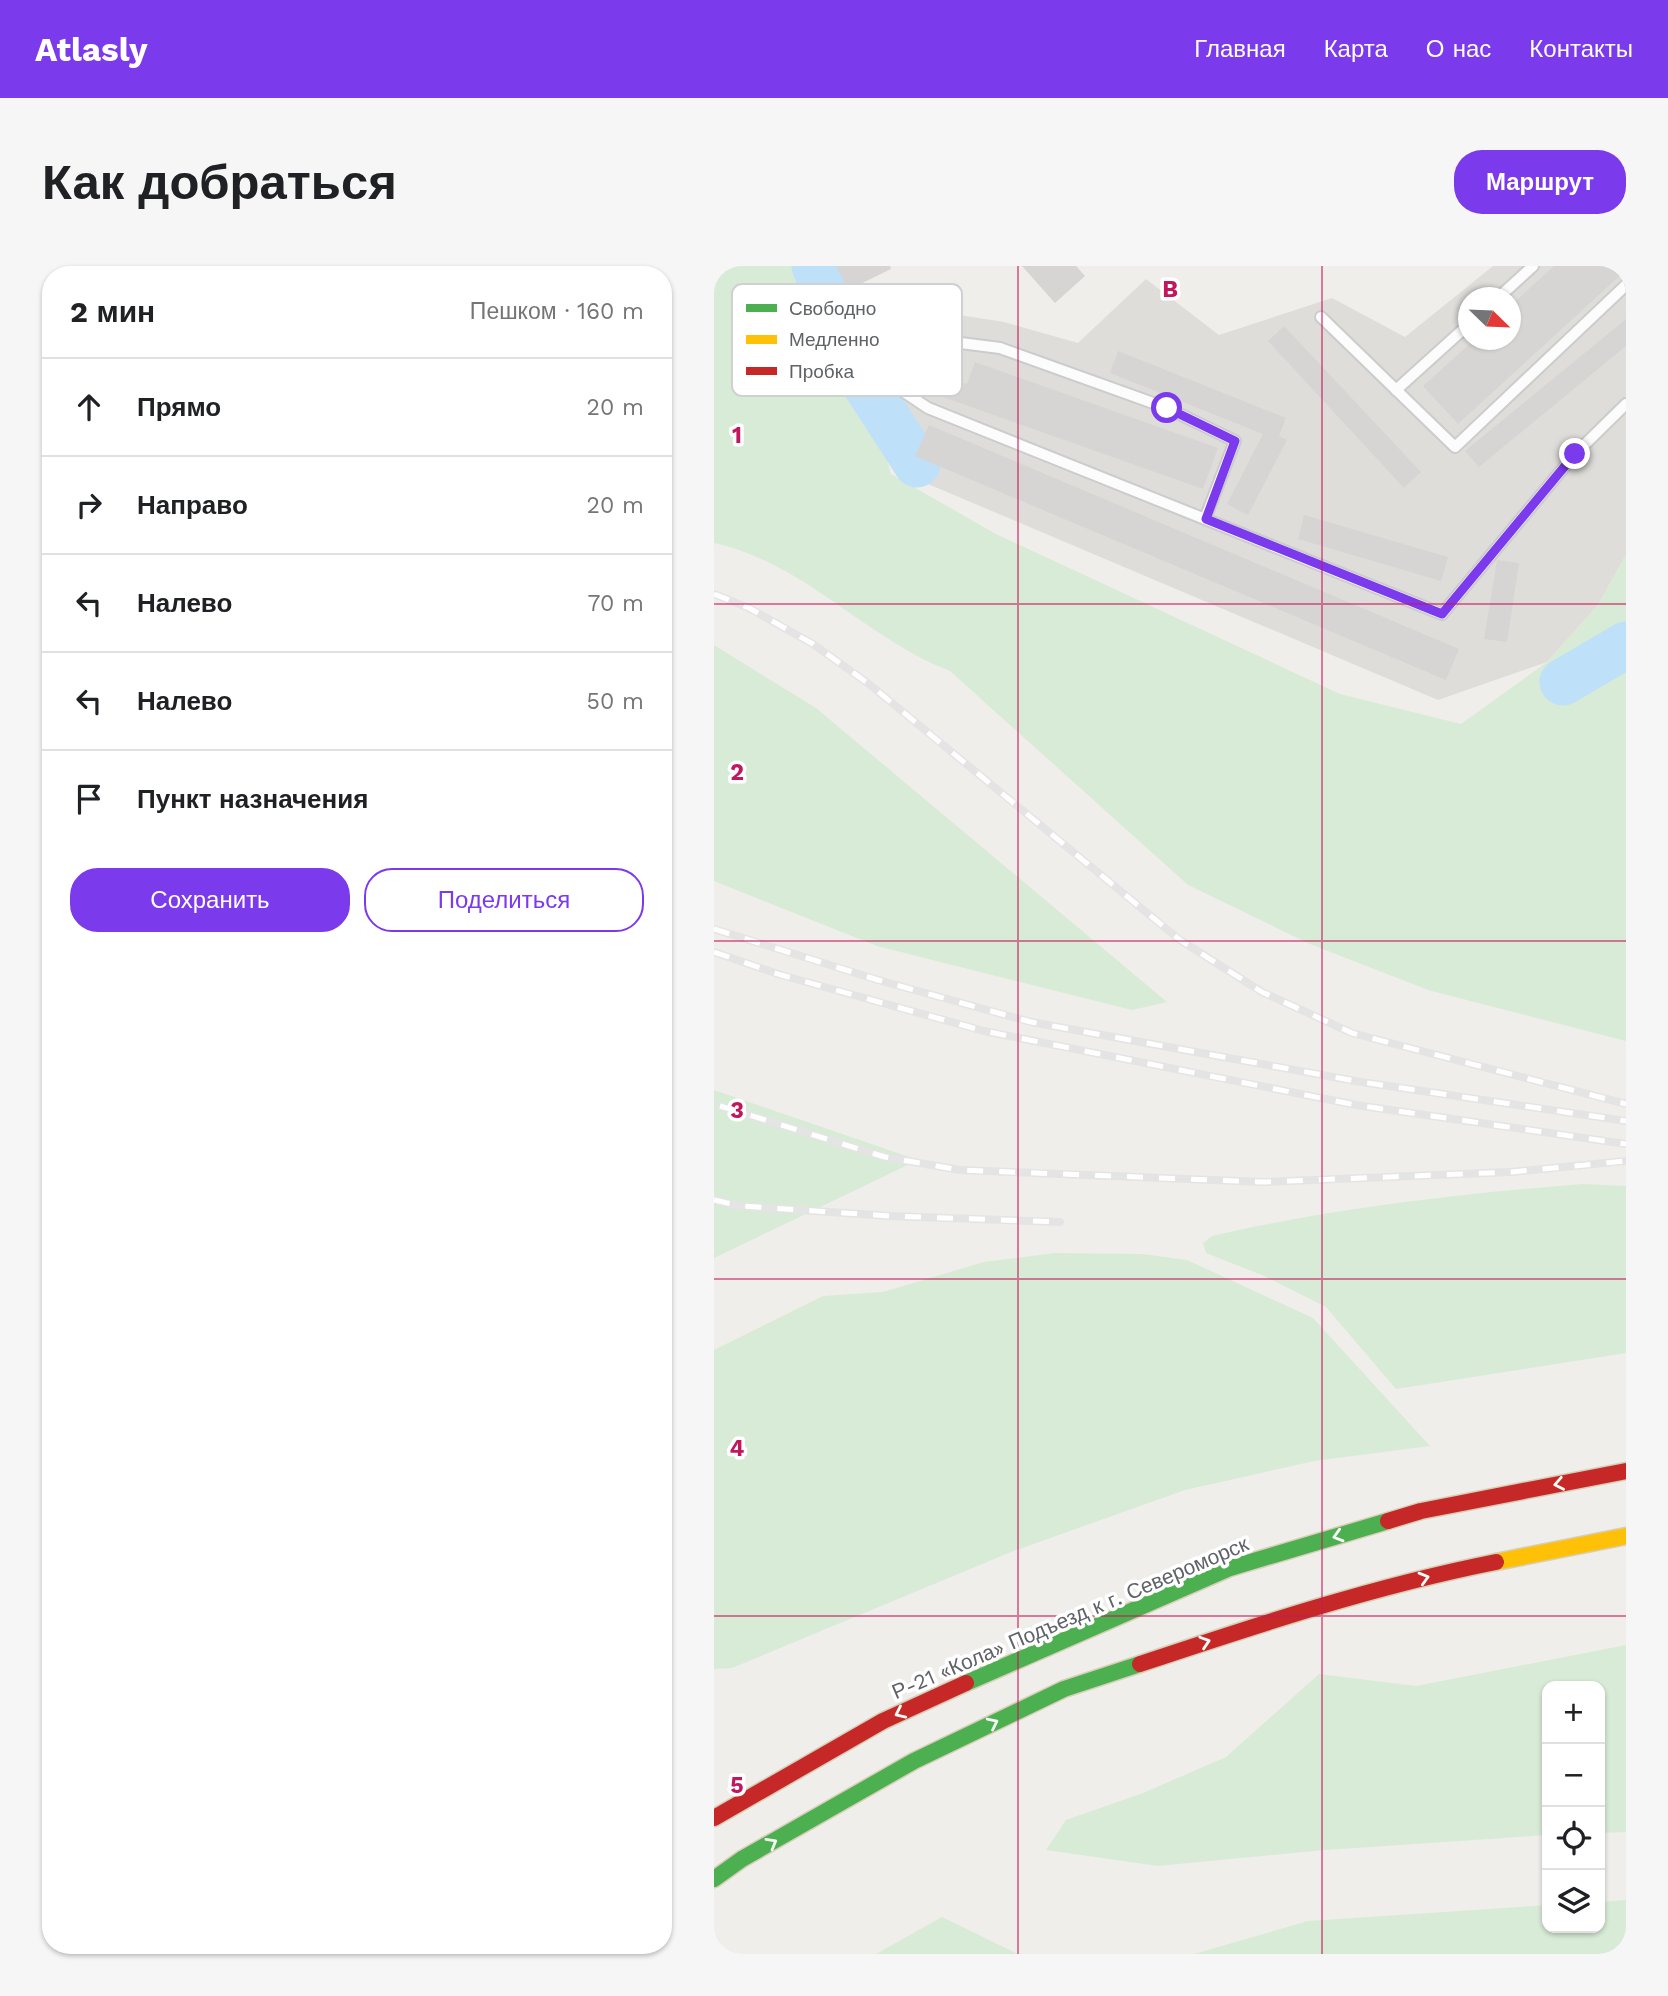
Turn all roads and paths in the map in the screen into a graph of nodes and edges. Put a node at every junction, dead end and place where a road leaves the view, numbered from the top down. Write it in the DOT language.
graph roads {
  1 [pos="1533,266"];
  2 [pos="1626,285"];
  3 [pos="1510,287"];
  4 [pos="1321,317"];
  5 [pos="1458,334"];
  6 [pos="962,343"];
  7 [pos="1396,390"];
  8 [pos="910,396"];
  9 [pos="1626,404"];
  10 [pos="1206,519"];
  11 [pos="1626,1471"];
  12 [pos="1626,1536"];
  13 [pos="714,1818"];
  14 [pos="714,1879"];
  1 -- 3 [label="lane"];
  2 -- 7 [label="lane"];
  4 -- 7 [label="lane"];
  5 -- 7 [label="lane"];
  6 -- 10 [label="lane"];
  8 -- 10 [label="lane"];
  9 -- 10 [label="lane"];
  11 -- 13 [label="main road, Р-21 «Кола» Подъезд к г. Североморск, one-way"];
  14 -- 12 [label="main road, one-way"];
}
